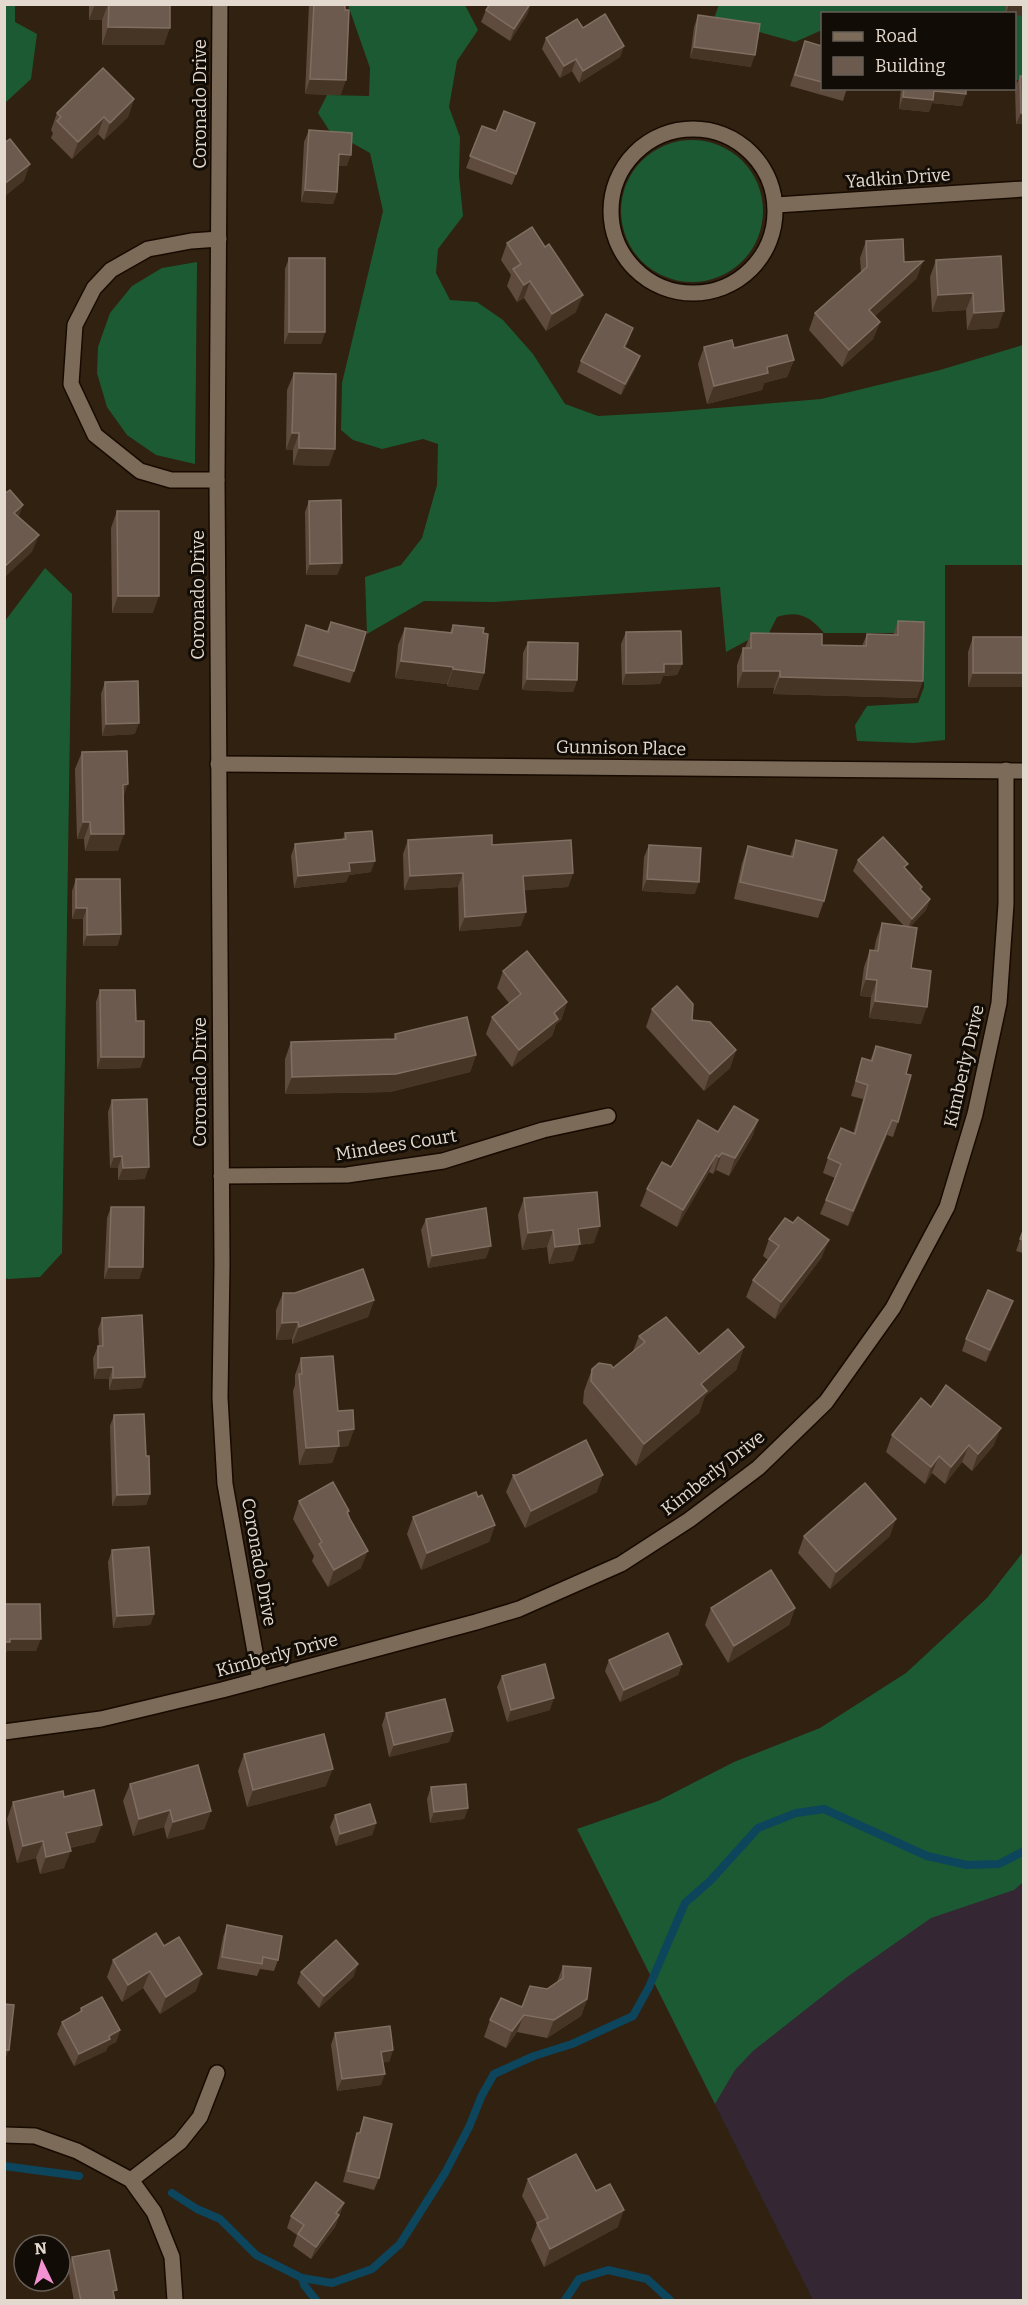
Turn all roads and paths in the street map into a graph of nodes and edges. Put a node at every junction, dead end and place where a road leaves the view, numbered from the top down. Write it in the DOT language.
graph roads {
  1 [pos="220,4"];
  2 [pos="1023,189"];
  3 [pos="776,205"];
  4 [pos="219,239"];
  5 [pos="217,480"];
  6 [pos="218,764"];
  7 [pos="1006,770"];
  8 [pos="1023,771"];
  9 [pos="608,1116"];
  10 [pos="221,1176"];
  11 [pos="260,1680"];
  12 [pos="4,1732"];
  13 [pos="217,2073"];
  14 [pos="4,2135"];
  15 [pos="131,2180"];
  16 [pos="175,2301"];
  1 -- 4 [label="street, Coronado Drive"];
  2 -- 3 [label="street, Yadkin Drive"];
  3 -- 3 [label="street"];
  4 -- 5 [label="street, Coronado Drive"];
  4 -- 5 [label="street"];
  5 -- 6 [label="street, Coronado Drive"];
  6 -- 7 [label="street, Gunnison Place"];
  6 -- 10 [label="street, Coronado Drive"];
  7 -- 8 [label="street, Gunnison Place"];
  7 -- 11 [label="street, Kimberly Drive"];
  9 -- 10 [label="street, Mindees Court"];
  10 -- 11 [label="street, Coronado Drive"];
  11 -- 12 [label="street, Kimberly Drive"];
  13 -- 15 [label="street"];
  14 -- 15 [label="street"];
  15 -- 16 [label="street"];
}
